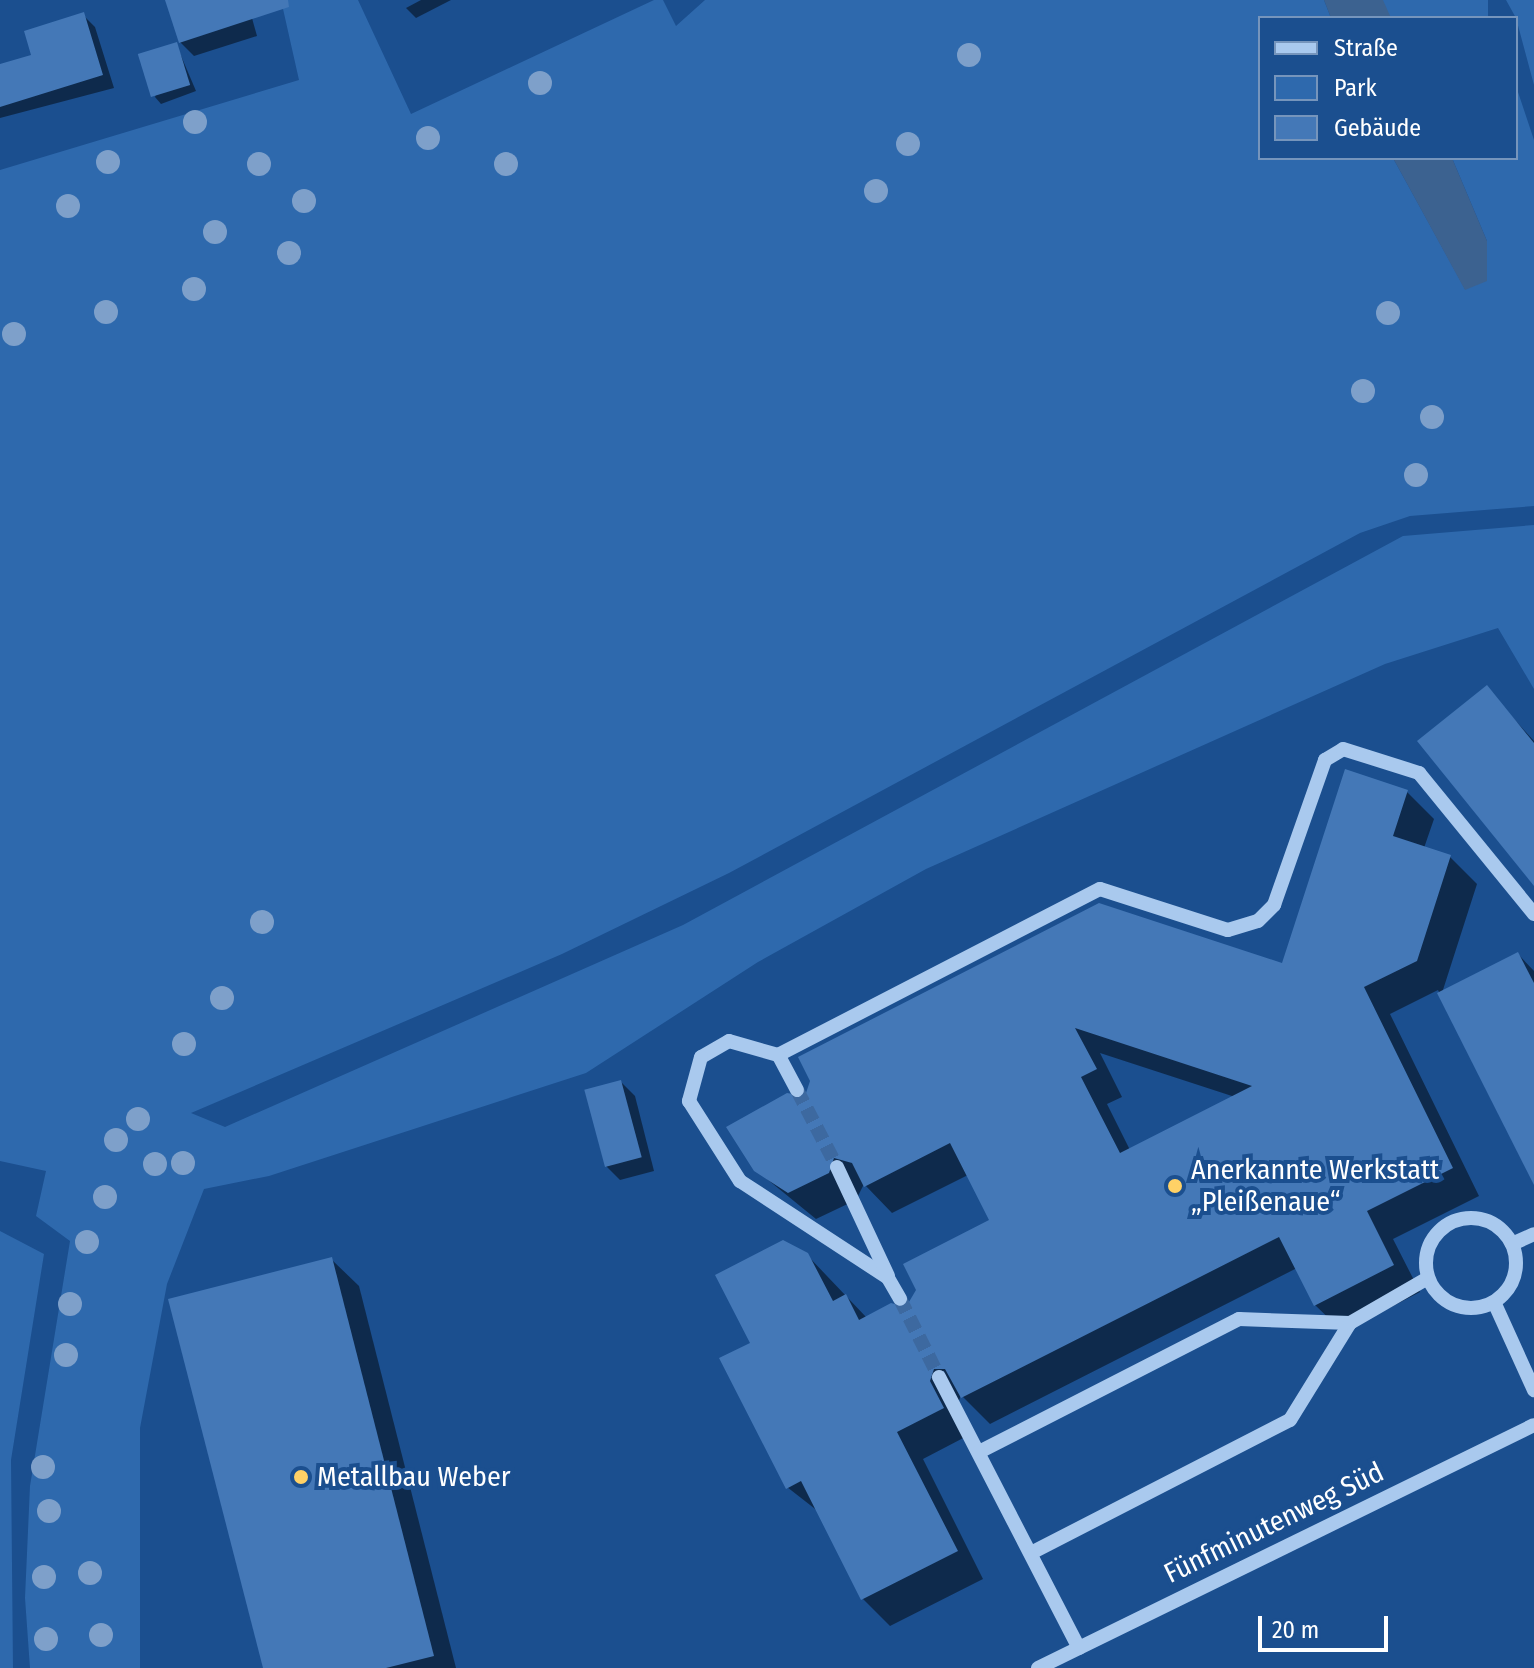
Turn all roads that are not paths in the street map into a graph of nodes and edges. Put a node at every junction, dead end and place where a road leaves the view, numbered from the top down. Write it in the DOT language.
graph roads {
  1 [pos="1534,914"];
  2 [pos="778,1055"];
  3 [pos="797,1090"];
  4 [pos="837,1167"];
  5 [pos="1534,1234"];
  6 [pos="1512,1244"];
  7 [pos="888,1278"];
  8 [pos="1428,1278"];
  9 [pos="900,1299"];
  10 [pos="1494,1302"];
  11 [pos="1350,1323"];
  12 [pos="939,1377"];
  13 [pos="1534,1390"];
  14 [pos="1534,1425"];
  15 [pos="979,1452"];
  16 [pos="1031,1553"];
  17 [pos="1079,1648"];
  18 [pos="1038,1668"];
  1 -- 2 [label="street"];
  2 -- 3 [label="street"];
  2 -- 7 [label="street"];
  4 -- 7 [label="street"];
  5 -- 6 [label="street"];
  6 -- 8 [label="street"];
  6 -- 10 [label="street"];
  7 -- 9 [label="street"];
  8 -- 10 [label="street"];
  8 -- 11 [label="street"];
  10 -- 13 [label="street"];
  11 -- 15 [label="street"];
  11 -- 16 [label="street"];
  12 -- 15 [label="street"];
  14 -- 17 [label="street, Fünfminutenweg Süd"];
  15 -- 16 [label="street"];
  16 -- 17 [label="street"];
  17 -- 18 [label="street, Fünfminutenweg Süd"];
}
